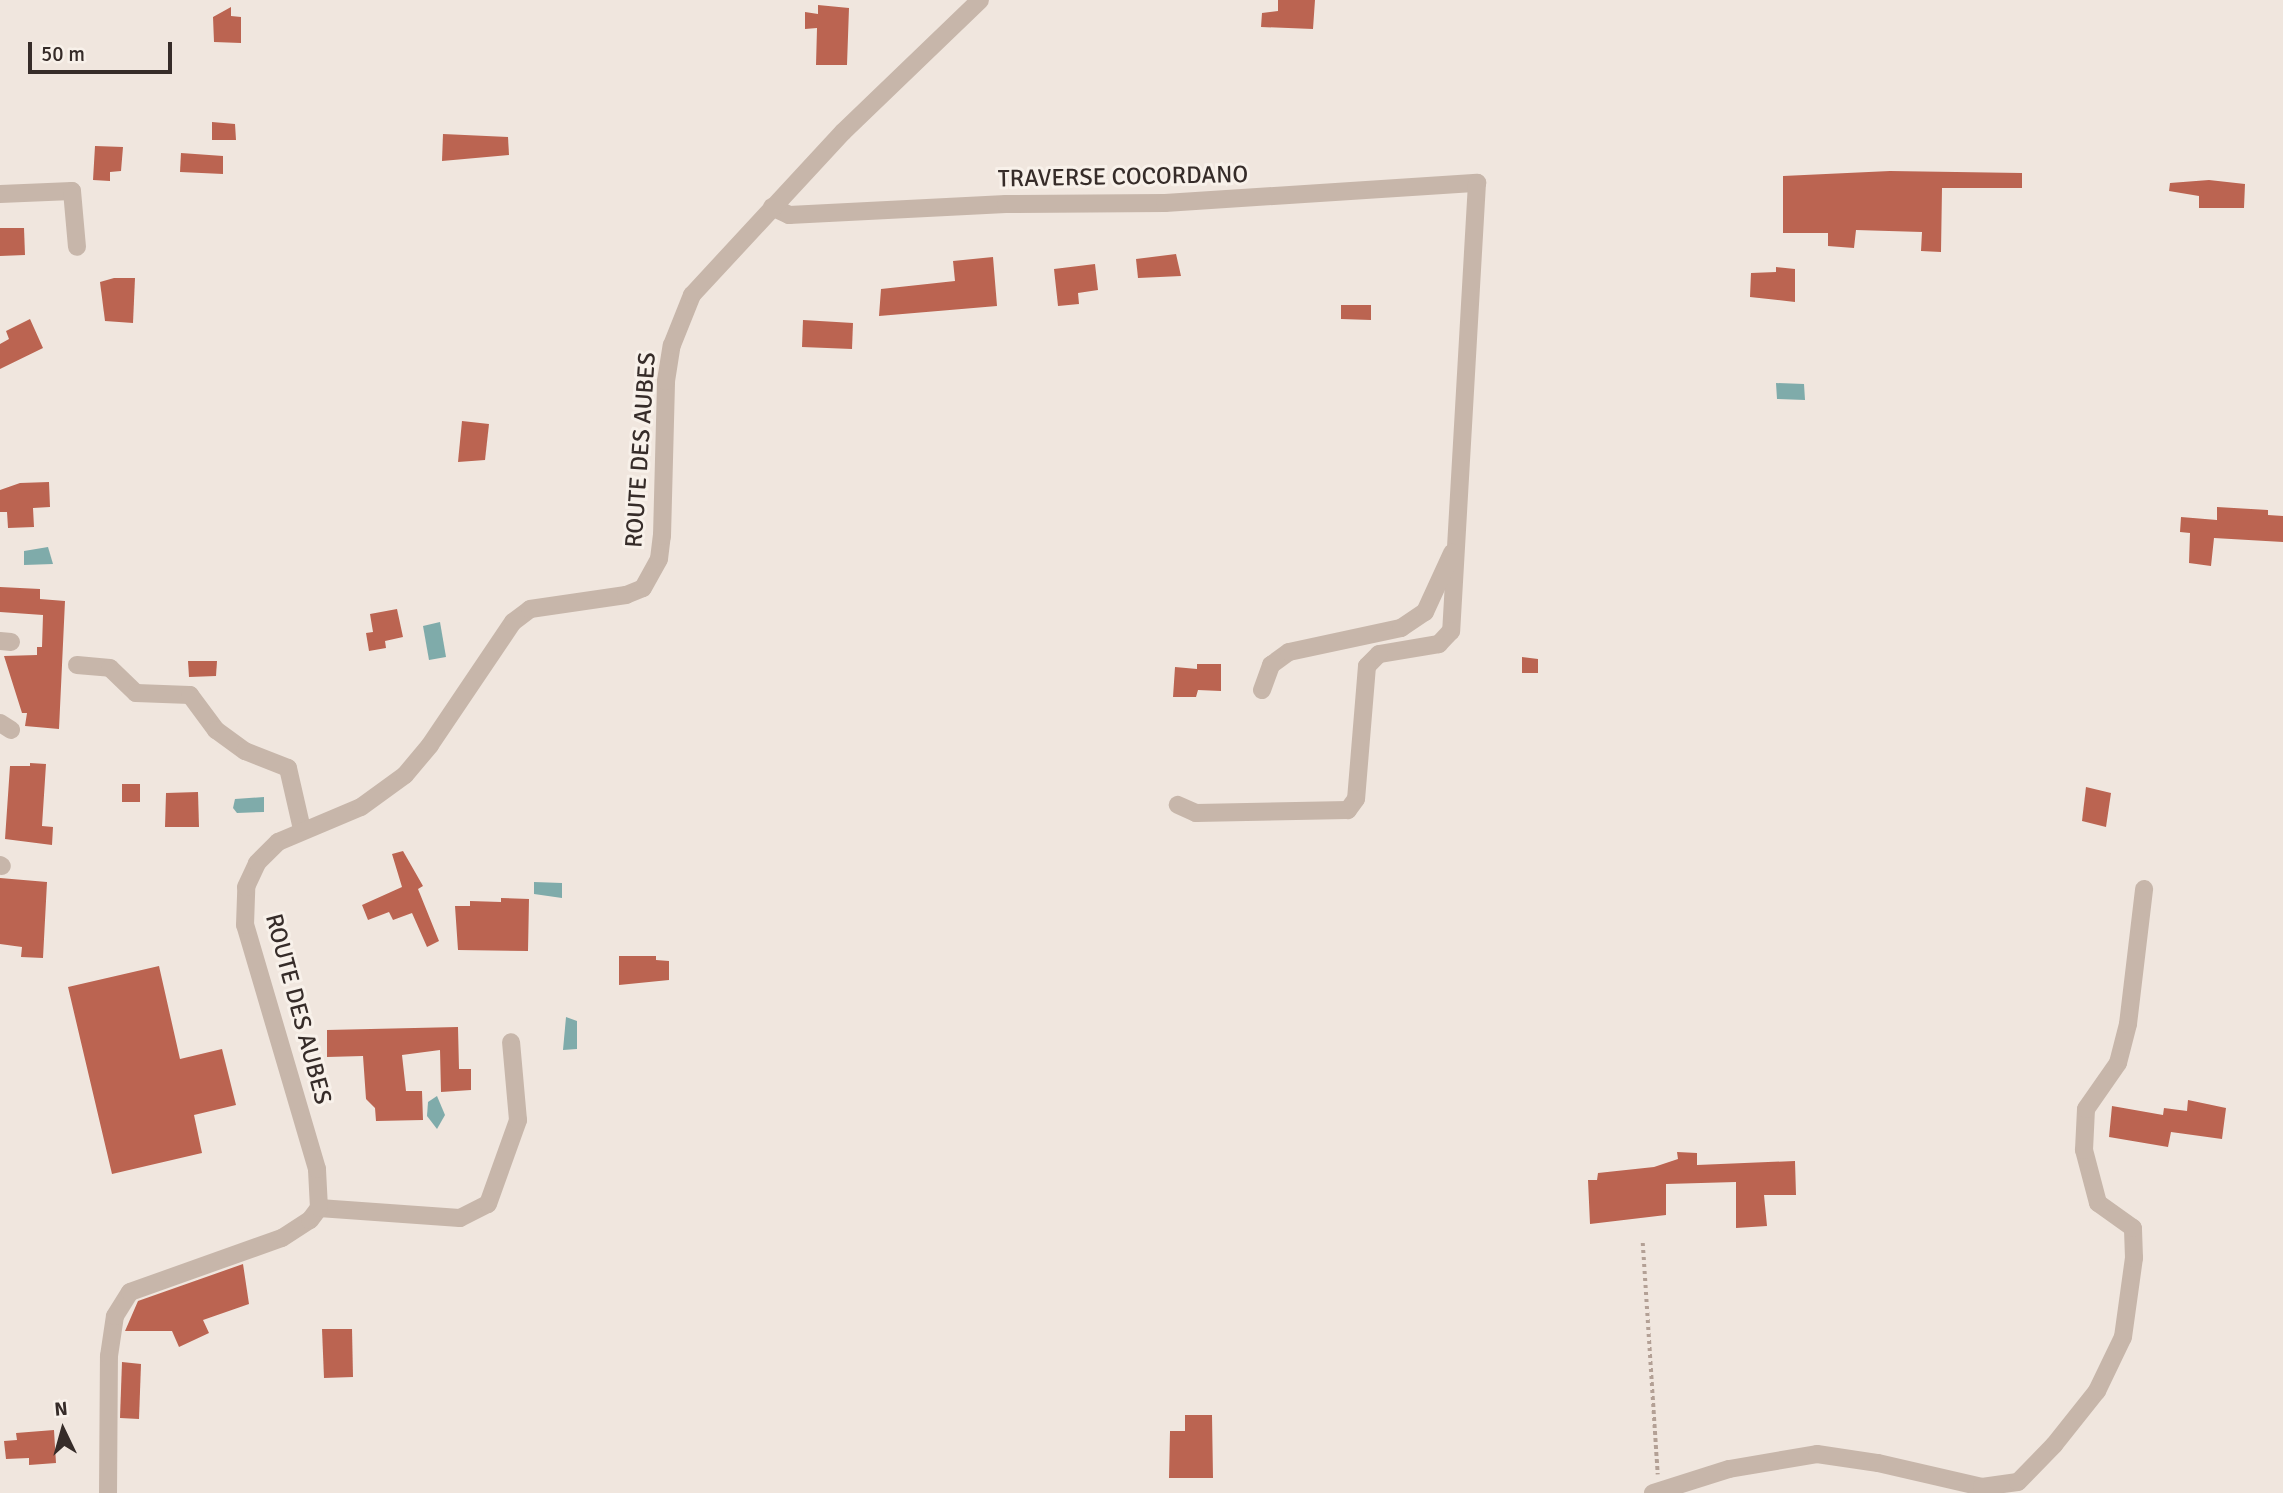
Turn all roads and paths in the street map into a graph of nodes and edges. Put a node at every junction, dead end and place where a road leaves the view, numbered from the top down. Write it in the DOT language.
graph roads {
  1 [pos="980,0"];
  2 [pos="0,194"];
  3 [pos="772,207"];
  4 [pos="77,247"];
  5 [pos="1454,550"];
  6 [pos="77,665"];
  7 [pos="1262,690"];
  8 [pos="1178,805"];
  9 [pos="302,829"];
  10 [pos="2144,889"];
  11 [pos="511,1042"];
  12 [pos="319,1208"];
  13 [pos="1643,1243"];
  14 [pos="1656,1492"];
  15 [pos="108,1493"];
  1 -- 3 [label="street, ROUTE DES AUBES"];
  2 -- 4 [label="street"];
  3 -- 5 [label="street, TRAVERSE COCORDANO"];
  3 -- 9 [label="street, ROUTE DES AUBES"];
  5 -- 7 [label="street"];
  5 -- 8 [label="street"];
  6 -- 9 [label="street"];
  9 -- 12 [label="street, ROUTE DES AUBES"];
  10 -- 14 [label="street"];
  11 -- 12 [label="street"];
  12 -- 15 [label="street"];
  13 -- 14 [label="path"];
}
